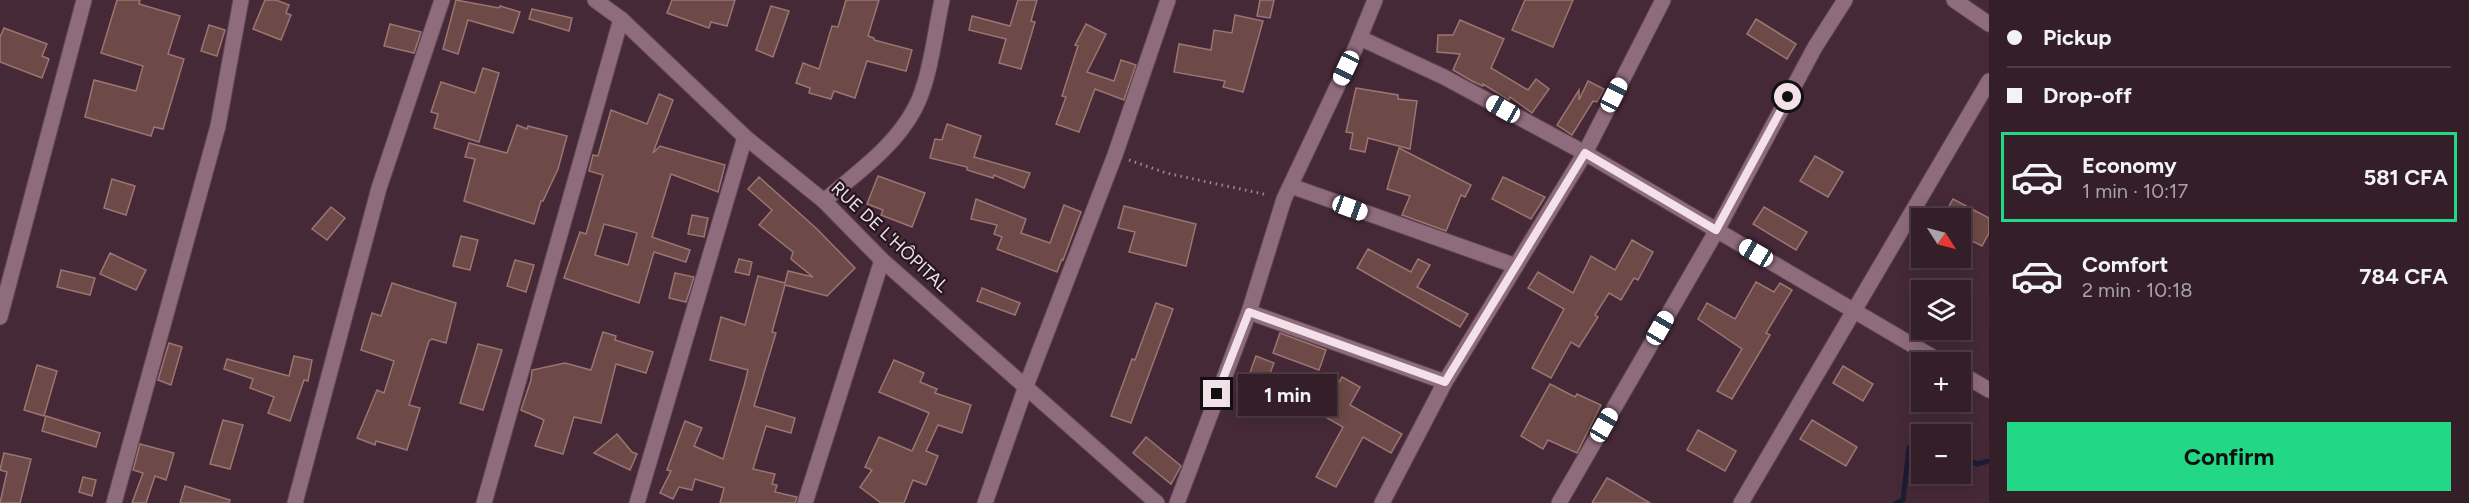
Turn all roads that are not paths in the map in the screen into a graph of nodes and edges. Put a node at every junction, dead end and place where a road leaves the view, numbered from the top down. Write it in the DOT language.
graph roads {
  1 [pos="84,0"];
  2 [pos="241,0"];
  3 [pos="442,0"];
  4 [pos="596,0"];
  5 [pos="942,0"];
  6 [pos="1168,0"];
  7 [pos="1375,0"];
  8 [pos="1663,0"];
  9 [pos="1845,0"];
  10 [pos="1954,0"];
  11 [pos="621,19"];
  12 [pos="1989,24"];
  13 [pos="1360,38"];
  14 [pos="1989,81"];
  15 [pos="745,137"];
  16 [pos="1585,153"];
  17 [pos="1288,193"];
  18 [pos="824,201"];
  19 [pos="1716,230"];
  20 [pos="882,260"];
  21 [pos="1516,266"];
  22 [pos="1854,310"];
  23 [pos="1249,312"];
  24 [pos="0,316"];
  25 [pos="1925,352"];
  26 [pos="1971,378"];
  27 [pos="1445,382"];
  28 [pos="1987,385"];
  29 [pos="1026,386"];
  30 [pos="114,503"];
  31 [pos="295,503"];
  32 [pos="484,503"];
  33 [pos="637,503"];
  34 [pos="805,503"];
  35 [pos="985,503"];
  36 [pos="1157,503"];
  37 [pos="1177,503"];
  38 [pos="1382,503"];
  39 [pos="1559,503"];
  40 [pos="1741,503"];
  1 -- 24 [label="street"];
  2 -- 30 [label="street"];
  3 -- 31 [label="street"];
  4 -- 11 [label="street, RUE DE L'HÔPITAL"];
  5 -- 18 [label="street"];
  6 -- 29 [label="street"];
  7 -- 13 [label="street"];
  8 -- 16 [label="street"];
  9 -- 19 [label="street"];
  10 -- 12 [label="street"];
  11 -- 15 [label="street, RUE DE L'HÔPITAL"];
  11 -- 32 [label="street"];
  13 -- 16 [label="street"];
  13 -- 17 [label="street"];
  14 -- 22 [label="street"];
  15 -- 18 [label="street, RUE DE L'HÔPITAL"];
  15 -- 33 [label="street"];
  16 -- 19 [label="street"];
  16 -- 21 [label="street"];
  17 -- 21 [label="street"];
  17 -- 23 [label="street"];
  18 -- 20 [label="street, RUE DE L'HÔPITAL"];
  19 -- 22 [label="street"];
  19 -- 39 [label="street"];
  20 -- 29 [label="street, RUE DE L'HÔPITAL"];
  20 -- 34 [label="street"];
  21 -- 27 [label="street"];
  22 -- 25 [label="street"];
  22 -- 40 [label="street"];
  23 -- 27 [label="street"];
  23 -- 37 [label="street"];
  26 -- 28 [label="street"];
  27 -- 38 [label="street"];
  29 -- 35 [label="street"];
  29 -- 36 [label="street, RUE DE L'HÔPITAL"];
}
